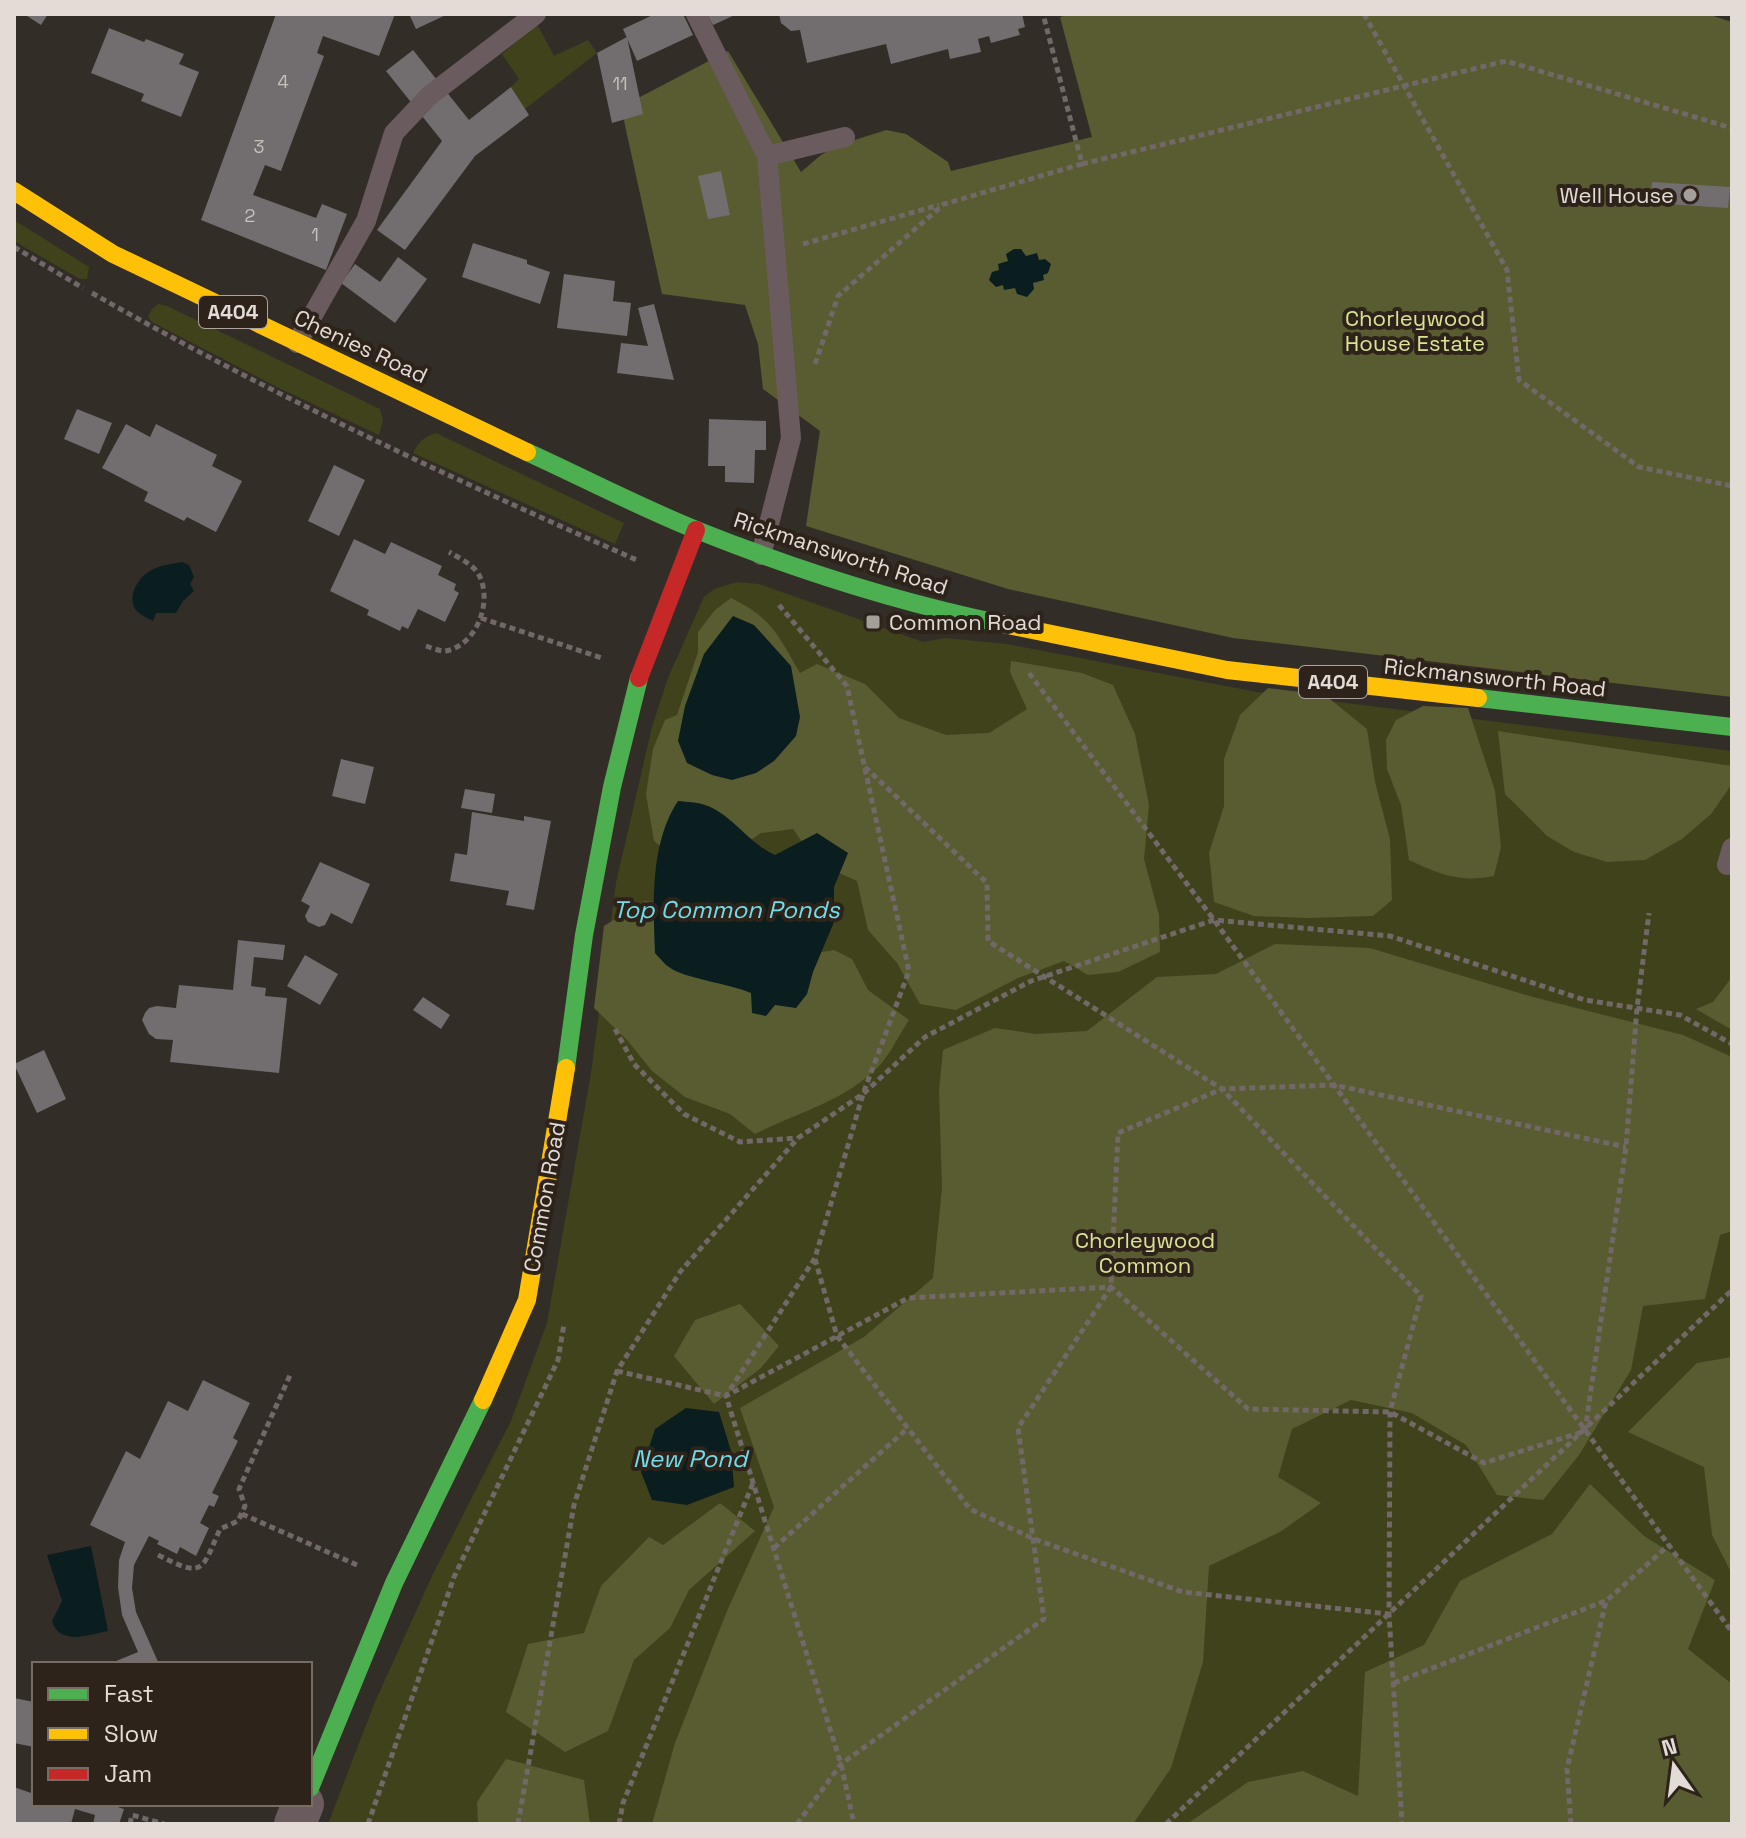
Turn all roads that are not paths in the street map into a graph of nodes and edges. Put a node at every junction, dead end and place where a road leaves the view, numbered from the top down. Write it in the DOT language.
graph roads {
  1 [pos="536,14"];
  2 [pos="696,14"];
  3 [pos="845,137"];
  4 [pos="767,156"];
  5 [pos="14,191"];
  6 [pos="297,343"];
  7 [pos="696,530"];
  8 [pos="761,555"];
  9 [pos="1732,727"];
  10 [pos="312,1783"];
  1 -- 6 [label="lane"];
  2 -- 4 [label="lane"];
  3 -- 4 [label="lane"];
  4 -- 8 [label="lane"];
  5 -- 6 [label="main road, Chenies Road / A404"];
  6 -- 7 [label="main road, Chenies Road / A404"];
  7 -- 8 [label="main road, Rickmansworth Road / A404"];
  7 -- 10 [label="main road, Common Road"];
  8 -- 9 [label="main road, Rickmansworth Road / A404"];
}
